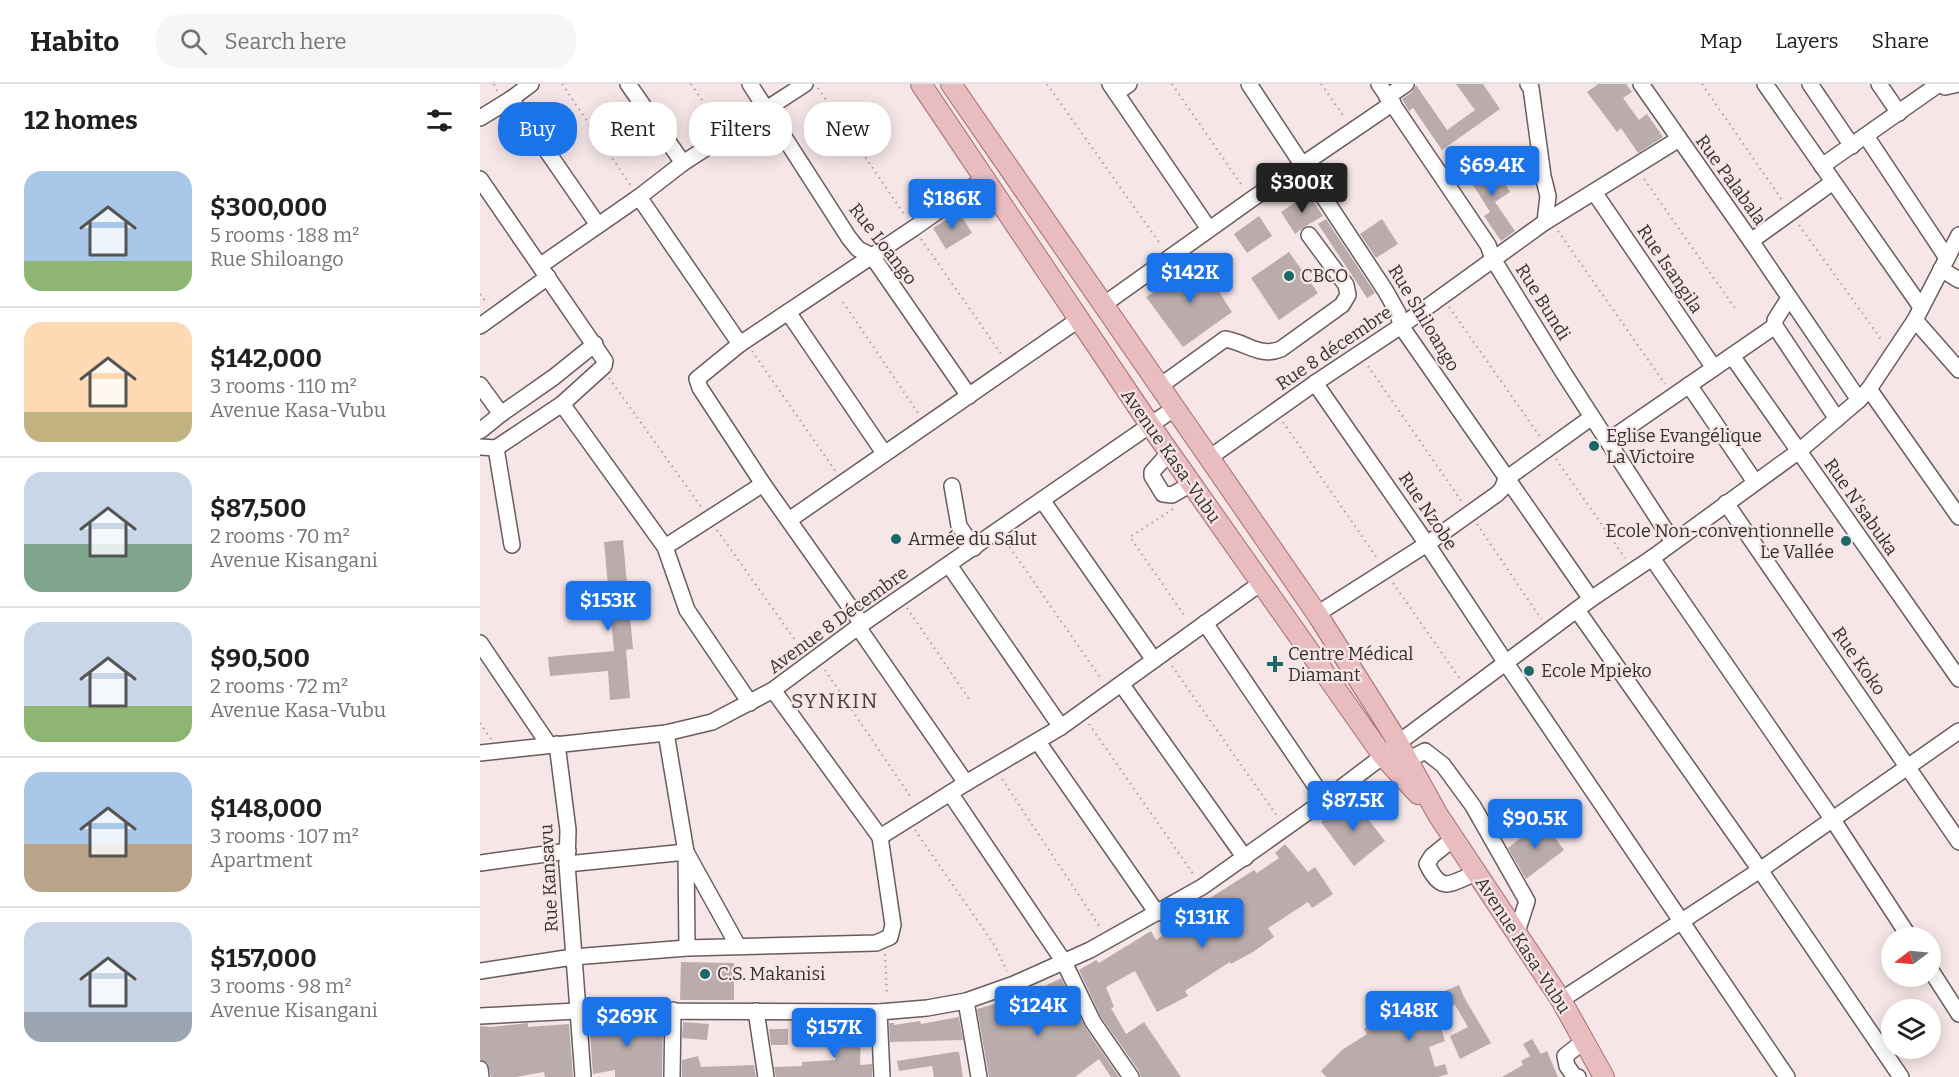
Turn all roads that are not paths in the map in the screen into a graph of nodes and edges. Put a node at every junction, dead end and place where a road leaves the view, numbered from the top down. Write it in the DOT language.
graph roads {
  1 [pos="531,84"];
  2 [pos="628,84"];
  3 [pos="750,84"];
  4 [pos="805,84"];
  5 [pos="921,84"];
  6 [pos="951,84"];
  7 [pos="1129,84"];
  8 [pos="1249,84"];
  9 [pos="1406,84"];
  10 [pos="1641,84"];
  11 [pos="1765,84"];
  12 [pos="1810,84"];
  13 [pos="1879,84"];
  14 [pos="1940,84"];
  15 [pos="1958,84"];
  16 [pos="1532,85"];
  17 [pos="1113,89"];
  18 [pos="1386,95"];
  19 [pos="511,99"];
  20 [pos="762,102"];
  21 [pos="778,102"];
  22 [pos="1899,113"];
  23 [pos="480,118"];
  24 [pos="1866,136"];
  25 [pos="1679,139"];
  26 [pos="1852,146"];
  27 [pos="792,148"];
  28 [pos="694,156"];
  29 [pos="683,163"];
  30 [pos="1303,164"];
  31 [pos="1822,166"];
  32 [pos="985,178"];
  33 [pos="480,179"];
  34 [pos="1833,182"];
  35 [pos="1594,192"];
  36 [pos="639,197"];
  37 [pos="1547,221"];
  38 [pos="598,225"];
  39 [pos="1209,229"];
  40 [pos="1309,235"];
  41 [pos="1959,235"];
  42 [pos="1751,241"];
  43 [pos="872,256"];
  44 [pos="1493,258"];
  45 [pos="1944,264"];
  46 [pos="544,271"];
  47 [pos="1959,280"];
  48 [pos="1789,298"];
  49 [pos="1103,304"];
  50 [pos="788,312"];
  51 [pos="1918,313"];
  52 [pos="1078,320"];
  53 [pos="480,326"];
  54 [pos="1401,326"];
  55 [pos="1775,326"];
  56 [pos="742,342"];
  57 [pos="595,344"];
  58 [pos="1732,356"];
  59 [pos="1714,368"];
  60 [pos="1959,370"];
  61 [pos="1315,382"];
  62 [pos="480,385"];
  63 [pos="1689,385"];
  64 [pos="1160,386"];
  65 [pos="1864,394"];
  66 [pos="969,396"];
  67 [pos="562,404"];
  68 [pos="1175,408"];
  69 [pos="501,414"];
  70 [pos="1592,417"];
  71 [pos="1837,419"];
  72 [pos="1150,425"];
  73 [pos="480,431"];
  74 [pos="1608,441"];
  75 [pos="480,447"];
  76 [pos="496,448"];
  77 [pos="1799,452"];
  78 [pos="884,453"];
  79 [pos="1169,453"];
  80 [pos="1209,458"];
  81 [pos="1506,479"];
  82 [pos="1755,482"];
  83 [pos="763,484"];
  84 [pos="952,486"];
  85 [pos="1194,489"];
  86 [pos="1042,500"];
  87 [pos="1726,503"];
  88 [pos="1959,517"];
  89 [pos="789,520"];
  90 [pos="1673,542"];
  91 [pos="1427,544"];
  92 [pos="512,545"];
  93 [pos="665,547"];
  94 [pos="974,548"];
  95 [pos="1652,558"];
  96 [pos="949,565"];
  97 [pos="1261,583"];
  98 [pos="1591,599"];
  99 [pos="1577,610"];
  100 [pos="1317,614"];
  101 [pos="860,626"];
  102 [pos="1200,627"];
  103 [pos="480,643"];
  104 [pos="1159,657"];
  105 [pos="1506,663"];
  106 [pos="1959,679"];
  107 [pos="1116,688"];
  108 [pos="773,690"];
  109 [pos="750,703"];
  110 [pos="1061,727"];
  111 [pos="1959,731"];
  112 [pos="666,732"];
  113 [pos="1038,742"];
  114 [pos="1398,743"];
  115 [pos="553,744"];
  116 [pos="480,753"];
  117 [pos="1383,756"];
  118 [pos="1408,760"];
  119 [pos="1908,767"];
  120 [pos="966,783"];
  121 [pos="950,793"];
  122 [pos="1325,800"];
  123 [pos="1438,816"];
  124 [pos="1833,820"];
  125 [pos="880,837"];
  126 [pos="1453,839"];
  127 [pos="1959,842"];
  128 [pos="686,852"];
  129 [pos="568,858"];
  130 [pos="1245,858"];
  131 [pos="480,864"];
  132 [pos="1760,870"];
  133 [pos="1476,873"];
  134 [pos="1157,913"];
  135 [pos="1682,921"];
  136 [pos="1903,927"];
  137 [pos="1517,932"];
  138 [pos="738,946"];
  139 [pos="687,948"];
  140 [pos="573,957"];
  141 [pos="1064,962"];
  142 [pos="480,971"];
  143 [pos="1941,986"];
  144 [pos="1560,1000"];
  145 [pos="966,1001"];
  146 [pos="673,1010"];
  147 [pos="577,1011"];
  148 [pos="756,1011"];
  149 [pos="883,1011"];
  150 [pos="1959,1014"];
  151 [pos="480,1016"];
  152 [pos="1584,1041"];
  153 [pos="480,1069"];
  154 [pos="1600,1074"];
  155 [pos="481,1077"];
  156 [pos="583,1077"];
  157 [pos="672,1077"];
  158 [pos="766,1077"];
  159 [pos="882,1077"];
  160 [pos="979,1077"];
  161 [pos="1131,1077"];
  162 [pos="1579,1077"];
  163 [pos="1787,1077"];
  164 [pos="1901,1077"];
  1 -- 19 [label="street"];
  2 -- 29 [label="street"];
  3 -- 20 [label="street, Rue Loango"];
  4 -- 21 [label="street"];
  5 -- 32 [label="main road, Avenue Kasa-Vubu"];
  6 -- 49 [label="main road, Avenue Kasa-Vubu"];
  7 -- 17 [label="street"];
  8 -- 30 [label="street, Rue Shiloango"];
  9 -- 18 [label="street"];
  10 -- 25 [label="street, Rue Palabala"];
  11 -- 31 [label="street"];
  12 -- 26 [label="street"];
  13 -- 22 [label="street"];
  14 -- 15 [label="street"];
  14 -- 22 [label="street"];
  16 -- 37 [label="street"];
  17 -- 39 [label="street"];
  18 -- 30 [label="street"];
  18 -- 44 [label="street, Rue Bundi"];
  19 -- 23 [label="street"];
  19 -- 38 [label="street"];
  22 -- 24 [label="street"];
  24 -- 26 [label="street"];
  24 -- 45 [label="street"];
  25 -- 35 [label="street, Rue 8 décembre"];
  25 -- 42 [label="street, Rue Palabala"];
  26 -- 31 [label="street"];
  27 -- 43 [label="street, Rue Loango"];
  28 -- 29 [label="street"];
  29 -- 36 [label="street"];
  30 -- 39 [label="street"];
  30 -- 54 [label="street, Rue Shiloango"];
  31 -- 34 [label="street"];
  32 -- 43 [label="street"];
  32 -- 52 [label="main road, Avenue Kasa-Vubu"];
  33 -- 46 [label="street"];
  34 -- 42 [label="street"];
  34 -- 51 [label="street"];
  35 -- 37 [label="street, Rue 8 décembre"];
  35 -- 59 [label="street, Rue Isangila"];
  36 -- 38 [label="street"];
  36 -- 56 [label="street"];
  37 -- 44 [label="street, Rue 8 décembre"];
  38 -- 46 [label="street"];
  39 -- 49 [label="street"];
  40 -- 64 [label="street"];
  41 -- 45 [label="street"];
  42 -- 48 [label="street, Rue Palabala"];
  43 -- 50 [label="street"];
  43 -- 66 [label="street, Rue Loango"];
  44 -- 54 [label="street, Rue 8 décembre"];
  44 -- 70 [label="street, Rue Bundi"];
  45 -- 47 [label="street"];
  45 -- 51 [label="street"];
  46 -- 53 [label="street"];
  46 -- 57 [label="street"];
  48 -- 55 [label="street"];
  48 -- 65 [label="street, Rue Palabala"];
  49 -- 64 [label="main road, Avenue Kasa-Vubu"];
  50 -- 56 [label="street"];
  50 -- 78 [label="street"];
  51 -- 60 [label="street"];
  51 -- 65 [label="street"];
  52 -- 66 [label="street"];
  52 -- 72 [label="main road, Avenue Kasa-Vubu"];
  54 -- 61 [label="street, Rue 8 décembre"];
  54 -- 81 [label="street, Rue Shiloango"];
  55 -- 58 [label="street"];
  55 -- 71 [label="street"];
  56 -- 83 [label="street"];
  57 -- 67 [label="street"];
  57 -- 69 [label="street"];
  58 -- 59 [label="street"];
  58 -- 77 [label="street, Rue N'sabuka"];
  59 -- 63 [label="street"];
  61 -- 80 [label="street, Rue 8 décembre"];
  61 -- 91 [label="street, Rue Nzobe"];
  62 -- 69 [label="street"];
  63 -- 74 [label="street"];
  63 -- 82 [label="street"];
  64 -- 68 [label="main road, Avenue Kasa-Vubu"];
  65 -- 71 [label="street"];
  65 -- 88 [label="street, Rue Palabala"];
  66 -- 78 [label="street"];
  67 -- 76 [label="street"];
  67 -- 93 [label="street"];
  68 -- 72 [label="street, Avenue 8 Décembre"];
  68 -- 80 [label="main road, Avenue Kasa-Vubu"];
  69 -- 73 [label="street"];
  70 -- 74 [label="street, Rue Bundi"];
  70 -- 81 [label="street"];
  71 -- 77 [label="street"];
  72 -- 79 [label="main road, Avenue Kasa-Vubu"];
  72 -- 86 [label="street, Avenue 8 Décembre"];
  74 -- 90 [label="street, Rue Bundi"];
  75 -- 76 [label="street"];
  76 -- 92 [label="street"];
  77 -- 82 [label="street"];
  77 -- 106 [label="street, Rue N'sabuka"];
  78 -- 89 [label="street"];
  79 -- 85 [label="main road, Avenue Kasa-Vubu"];
  79 -- 85 [label="street"];
  80 -- 100 [label="main road, Avenue Kasa-Vubu"];
  81 -- 91 [label="street"];
  81 -- 98 [label="street, Rue Shiloango"];
  82 -- 87 [label="street"];
  83 -- 89 [label="street"];
  83 -- 93 [label="street"];
  84 -- 94 [label="street"];
  85 -- 97 [label="main road, Avenue Kasa-Vubu"];
  86 -- 94 [label="street, Avenue 8 Décembre"];
  86 -- 104 [label="street"];
  87 -- 90 [label="street"];
  87 -- 119 [label="street, Rue Koko"];
  89 -- 101 [label="street"];
  90 -- 95 [label="street"];
  91 -- 100 [label="street"];
  91 -- 105 [label="street, Rue Nzobe"];
  93 -- 109 [label="street"];
  94 -- 96 [label="street, Avenue 8 Décembre"];
  95 -- 98 [label="street"];
  95 -- 124 [label="street"];
  96 -- 101 [label="street, Avenue 8 Décembre"];
  96 -- 110 [label="street"];
  97 -- 102 [label="street"];
  97 -- 117 [label="main road, Avenue Kasa-Vubu"];
  98 -- 99 [label="street"];
  99 -- 105 [label="street"];
  99 -- 132 [label="street"];
  100 -- 114 [label="main road, Avenue Kasa-Vubu"];
  101 -- 108 [label="street, Avenue 8 Décembre"];
  101 -- 120 [label="street"];
  102 -- 104 [label="street"];
  102 -- 122 [label="street"];
  103 -- 115 [label="street, Rue Kansavu"];
  104 -- 107 [label="street"];
  105 -- 114 [label="street"];
  105 -- 135 [label="street, Rue Nzobe"];
  107 -- 110 [label="street"];
  107 -- 130 [label="street"];
  108 -- 109 [label="street, Avenue 8 Décembre"];
  108 -- 125 [label="street"];
  109 -- 112 [label="street, Avenue 8 Décembre"];
  110 -- 113 [label="street"];
  111 -- 119 [label="street"];
  112 -- 115 [label="street, Avenue 8 Décembre"];
  112 -- 128 [label="street"];
  113 -- 120 [label="street"];
  113 -- 134 [label="street"];
  114 -- 117 [label="street"];
  114 -- 118 [label="main road, Avenue Kasa-Vubu"];
  115 -- 116 [label="street, Avenue 8 Décembre"];
  115 -- 129 [label="street, Rue Kansavu"];
  117 -- 122 [label="street"];
  117 -- 123 [label="main road, Avenue Kasa-Vubu"];
  118 -- 123 [label="main road, Avenue Kasa-Vubu"];
  118 -- 137 [label="street"];
  119 -- 124 [label="street"];
  119 -- 127 [label="street, Rue Koko"];
  120 -- 121 [label="street"];
  121 -- 125 [label="street"];
  121 -- 141 [label="street"];
  122 -- 130 [label="street"];
  123 -- 126 [label="main road, Avenue Kasa-Vubu"];
  124 -- 132 [label="street"];
  124 -- 136 [label="street"];
  125 -- 138 [label="street"];
  126 -- 133 [label="main road, Avenue Kasa-Vubu"];
  126 -- 133 [label="street"];
  128 -- 129 [label="street"];
  128 -- 138 [label="street"];
  128 -- 139 [label="street"];
  129 -- 131 [label="street"];
  129 -- 140 [label="street, Rue Kansavu"];
  130 -- 134 [label="street"];
  132 -- 135 [label="street"];
  132 -- 164 [label="street"];
  133 -- 137 [label="main road, Avenue Kasa-Vubu"];
  134 -- 141 [label="street"];
  135 -- 144 [label="street"];
  135 -- 163 [label="street, Rue Nzobe"];
  137 -- 144 [label="main road, Avenue Kasa-Vubu"];
  138 -- 139 [label="street"];
  139 -- 140 [label="street"];
  140 -- 142 [label="street"];
  140 -- 147 [label="street, Rue Kansavu"];
  141 -- 145 [label="street"];
  141 -- 161 [label="street"];
  143 -- 150 [label="street"];
  144 -- 152 [label="main road, Avenue Kasa-Vubu"];
  145 -- 149 [label="street"];
  145 -- 160 [label="street"];
  146 -- 147 [label="street"];
  146 -- 148 [label="street"];
  146 -- 157 [label="street"];
  147 -- 151 [label="street"];
  147 -- 156 [label="street, Rue Kansavu"];
  148 -- 149 [label="street"];
  148 -- 158 [label="street"];
  149 -- 159 [label="street"];
  152 -- 154 [label="main road, Avenue Kasa-Vubu"];
  152 -- 162 [label="street"];
  153 -- 155 [label="street"];
  154 -- 162 [label="street"];
}
